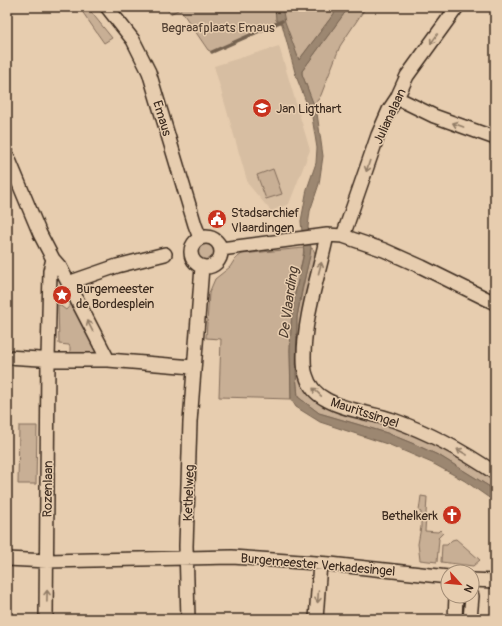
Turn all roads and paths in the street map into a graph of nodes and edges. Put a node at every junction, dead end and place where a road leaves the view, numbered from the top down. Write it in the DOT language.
graph roads {
  1 [pos="107,7"];
  2 [pos="456,7"];
  3 [pos="397,98"];
  4 [pos="495,138"];
  5 [pos="7,155"];
  6 [pos="322,236"];
  7 [pos="343,236"];
  8 [pos="200,238"];
  9 [pos="221,249"];
  10 [pos="165,254"];
  11 [pos="53,259"];
  12 [pos="202,267"];
  13 [pos="67,281"];
  14 [pos="50,283"];
  15 [pos="495,303"];
  16 [pos="7,357"];
  17 [pos="48,359"];
  18 [pos="108,360"];
  19 [pos="194,367"];
  20 [pos="495,473"];
  21 [pos="187,558"];
  22 [pos="7,559"];
  23 [pos="320,563"];
  24 [pos="47,567"];
  25 [pos="440,575"];
  26 [pos="480,581"];
  27 [pos="495,582"];
  28 [pos="456,604"];
  29 [pos="471,604"];
  30 [pos="46,619"];
  31 [pos="188,619"];
  32 [pos="316,619"];
  33 [pos="455,619"];
  34 [pos="470,619"];
  1 -- 8 [label="street, Emaus"];
  2 -- 3 [label="street, Julianalaan, one-way"];
  4 -- 3 [label="street, one-way"];
  3 -- 7 [label="street, Julianalaan, one-way"];
  5 -- 11 [label="street"];
  6 -- 7 [label="street"];
  6 -- 9 [label="street"];
  20 -- 6 [label="street, Mauritssingel, one-way"];
  7 -- 15 [label="street"];
  8 -- 9 [label="street"];
  8 -- 12 [label="street"];
  9 -- 12 [label="street"];
  10 -- 13 [label="street"];
  11 -- 13 [label="street"];
  11 -- 14 [label="street"];
  12 -- 19 [label="street, Kethelweg"];
  13 -- 14 [label="street"];
  18 -- 13 [label="street, one-way"];
  14 -- 17 [label="street"];
  16 -- 17 [label="street"];
  17 -- 18 [label="street"];
  17 -- 24 [label="street, Rozenlaan"];
  18 -- 19 [label="street"];
  19 -- 21 [label="street, Kethelweg"];
  21 -- 23 [label="street, Burgemeester Verkadesingel"];
  21 -- 24 [label="street, Burgemeester Verkadesingel"];
  21 -- 31 [label="street, Kethelweg"];
  22 -- 24 [label="street, Burgemeester Verkadesingel"];
  23 -- 25 [label="street, Burgemeester Verkadesingel"];
  23 -- 32 [label="street, one-way"];
  30 -- 24 [label="street, Rozenlaan, one-way"];
  26 -- 27 [label="street"];
  28 -- 33 [label="street"];
  29 -- 34 [label="street"];
}
